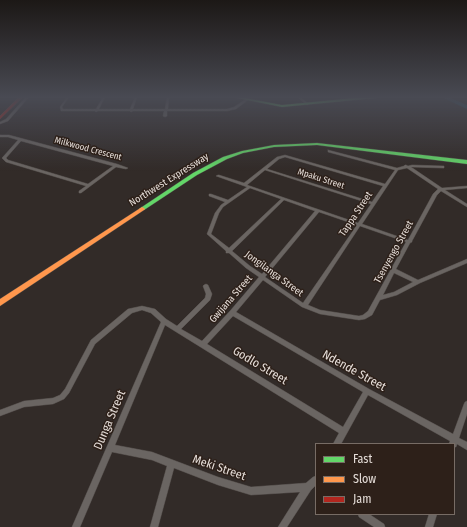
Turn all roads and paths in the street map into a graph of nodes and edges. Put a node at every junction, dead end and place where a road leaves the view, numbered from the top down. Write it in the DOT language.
graph roads {
  1 [pos="0,136"];
  2 [pos="20,140"];
  3 [pos="329,150"];
  4 [pos="467,161"];
  5 [pos="116,164"];
  6 [pos="406,166"];
  7 [pos="443,167"];
  8 [pos="126,168"];
  9 [pos="264,169"];
  10 [pos="397,169"];
  11 [pos="218,176"];
  12 [pos="88,185"];
  13 [pos="244,185"];
  14 [pos="386,186"];
  15 [pos="250,187"];
  16 [pos="467,187"];
  17 [pos="441,189"];
  18 [pos="80,192"];
  19 [pos="210,195"];
  20 [pos="284,198"];
  21 [pos="227,202"];
  22 [pos="374,204"];
  23 [pos="467,206"];
  24 [pos="318,210"];
  25 [pos="360,224"];
  26 [pos="410,242"];
  27 [pos="228,252"];
  28 [pos="467,261"];
  29 [pos="393,270"];
  30 [pos="263,276"];
  31 [pos="418,282"];
  32 [pos="206,286"];
  33 [pos="0,297"];
  34 [pos="378,298"];
  35 [pos="0,303"];
  36 [pos="304,306"];
  37 [pos="232,313"];
  38 [pos="359,318"];
  39 [pos="164,321"];
  40 [pos="177,329"];
  41 [pos="203,344"];
  42 [pos="367,391"];
  43 [pos="467,404"];
  44 [pos="0,413"];
  45 [pos="344,432"];
  46 [pos="454,441"];
  47 [pos="338,443"];
  48 [pos="467,446"];
  49 [pos="110,448"];
  50 [pos="172,463"];
  51 [pos="315,482"];
  52 [pos="308,487"];
  53 [pos="363,515"];
  54 [pos="433,515"];
  55 [pos="76,527"];
  56 [pos="154,527"];
  57 [pos="282,527"];
  58 [pos="381,527"];
  59 [pos="429,527"];
  1 -- 2 [label="street, Milkwood Crescent"];
  2 -- 5 [label="street, Milkwood Crescent"];
  2 -- 12 [label="street"];
  3 -- 10 [label="street"];
  4 -- 33 [label="main road, Northwest Expressway"];
  4 -- 35 [label="main road, Northwest Expressway"];
  5 -- 8 [label="street, Milkwood Crescent"];
  5 -- 12 [label="street"];
  6 -- 7 [label="street"];
  6 -- 10 [label="street"];
  6 -- 17 [label="street"];
  9 -- 13 [label="street"];
  9 -- 14 [label="street"];
  9 -- 22 [label="street, Mpaku Street"];
  10 -- 14 [label="street, Tappa Street"];
  11 -- 13 [label="street"];
  12 -- 18 [label="street"];
  13 -- 15 [label="street"];
  14 -- 22 [label="street, Tappa Street"];
  15 -- 20 [label="street"];
  15 -- 21 [label="street"];
  16 -- 17 [label="street"];
  17 -- 23 [label="street"];
  17 -- 26 [label="street, Tsenyengo Street"];
  19 -- 21 [label="street"];
  20 -- 24 [label="street"];
  20 -- 27 [label="street"];
  21 -- 27 [label="street, Jongilanga Street"];
  22 -- 25 [label="street, Tappa Street"];
  24 -- 25 [label="street"];
  24 -- 30 [label="street, Gwijana Street"];
  25 -- 26 [label="street"];
  25 -- 36 [label="street, Tappa Street"];
  26 -- 29 [label="street, Tsenyengo Street"];
  27 -- 30 [label="street, Jongilanga Street"];
  28 -- 31 [label="street"];
  29 -- 31 [label="street"];
  29 -- 34 [label="street, Tsenyengo Street"];
  30 -- 36 [label="street, Jongilanga Street"];
  30 -- 37 [label="street, Gwijana Street"];
  31 -- 34 [label="street"];
  32 -- 40 [label="street"];
  34 -- 38 [label="street, Tsenyengo Street"];
  36 -- 38 [label="street, Jongilanga Street"];
  37 -- 41 [label="street, Gwijana Street"];
  37 -- 42 [label="street, Ndende Street"];
  39 -- 40 [label="street, Godlo Street"];
  39 -- 44 [label="street, Godlo Street"];
  39 -- 49 [label="street, Dunga Street"];
  40 -- 41 [label="street, Godlo Street"];
  41 -- 45 [label="street, Godlo Street"];
  42 -- 45 [label="street"];
  42 -- 46 [label="street, Ndende Street"];
  43 -- 46 [label="street"];
  45 -- 47 [label="street"];
  46 -- 48 [label="street, Ndende Street"];
  49 -- 50 [label="street, Meki Street"];
  49 -- 55 [label="street, Dunga Street"];
  50 -- 52 [label="street, Meki Street"];
  50 -- 56 [label="street"];
  51 -- 52 [label="street"];
  52 -- 57 [label="street"];
  53 -- 58 [label="street"];
  54 -- 59 [label="street"];
}
